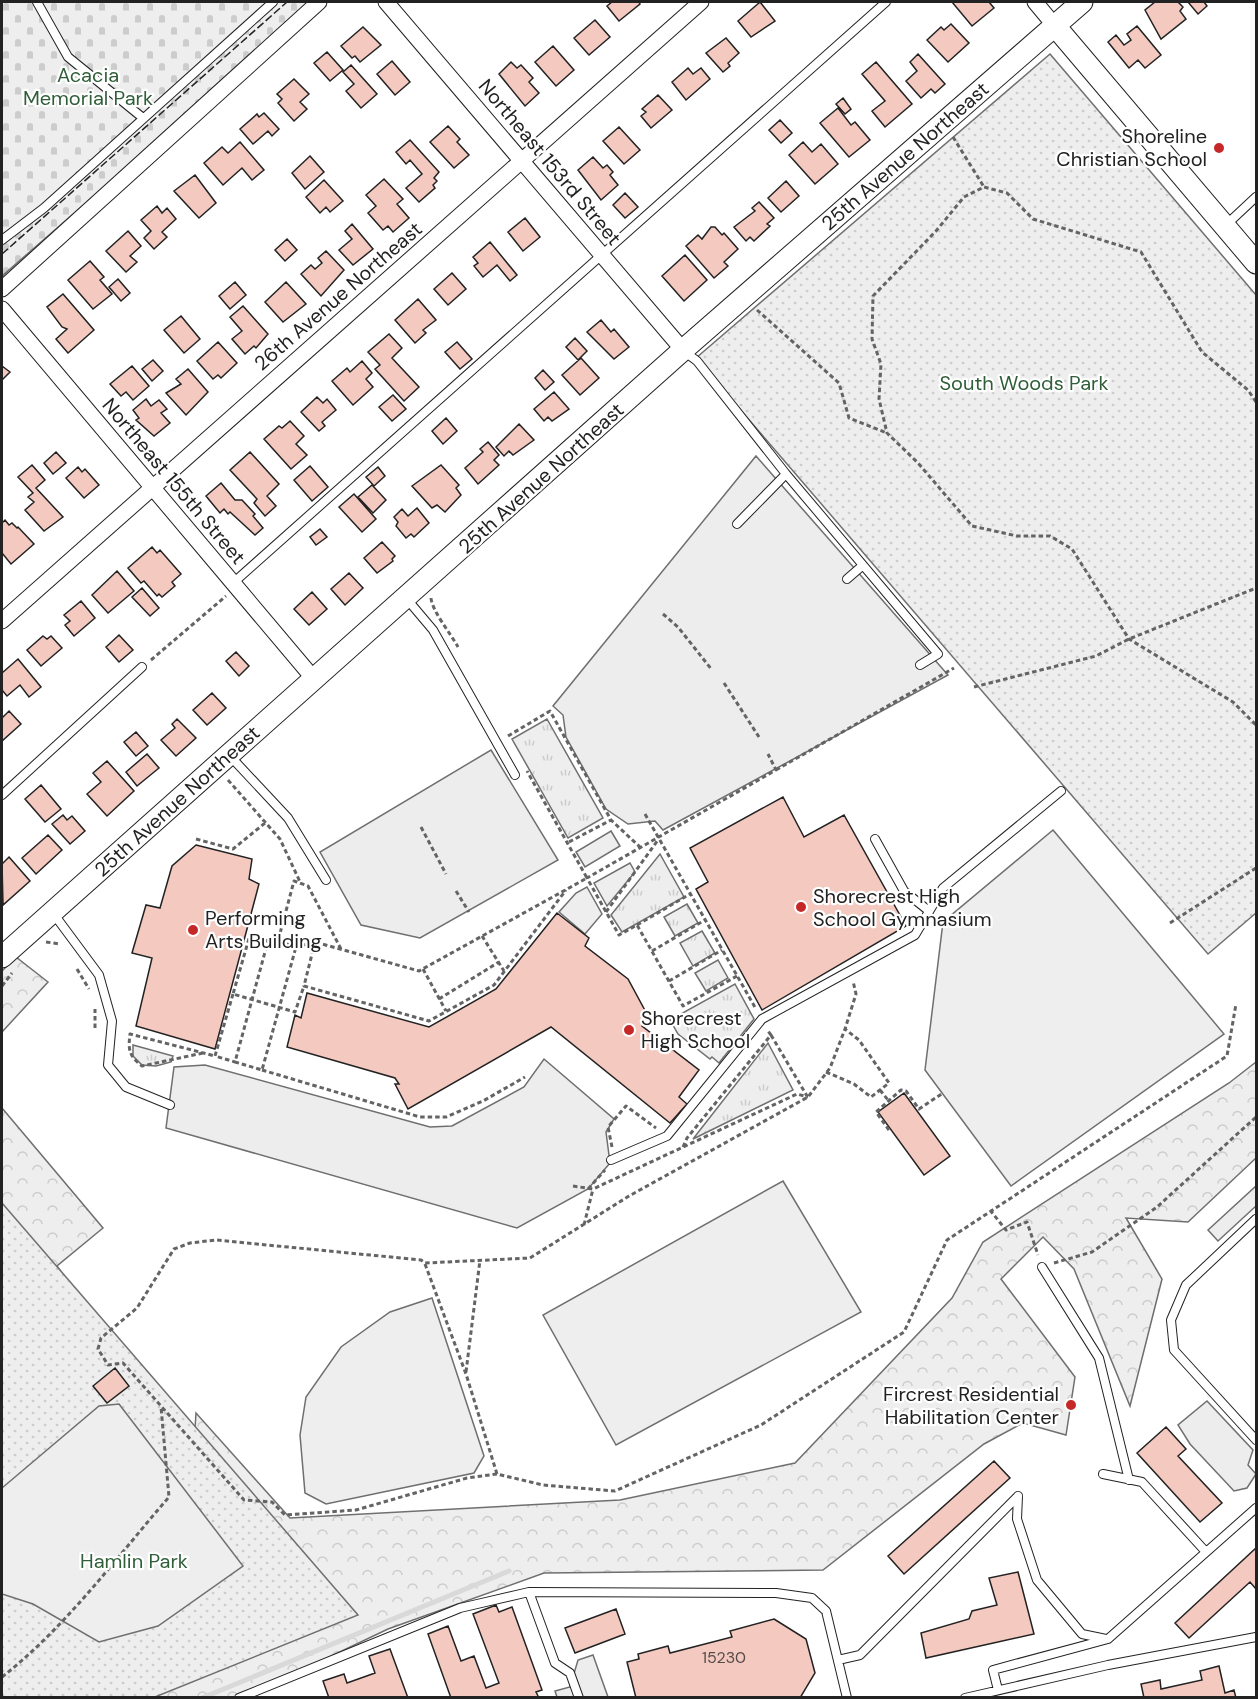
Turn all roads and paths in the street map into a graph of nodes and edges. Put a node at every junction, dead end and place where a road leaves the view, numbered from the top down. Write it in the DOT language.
graph roads {
  1 [pos="37,2"];
  2 [pos="273,2"];
  3 [pos="319,2"];
  4 [pos="386,2"];
  5 [pos="701,2"];
  6 [pos="886,2"];
  7 [pos="1035,2"];
  8 [pos="1082,2"];
  9 [pos="1055,26"];
  10 [pos="143,118"];
  11 [pos="952,136"];
  12 [pos="522,162"];
  13 [pos="984,187"];
  14 [pos="1257,197"];
  15 [pos="1225,226"];
  16 [pos="2,240"];
  17 [pos="603,256"];
  18 [pos="1257,263"];
  19 [pos="2,289"];
  20 [pos="2,309"];
  21 [pos="757,309"];
  22 [pos="683,350"];
  23 [pos="1257,402"];
  24 [pos="887,434"];
  25 [pos="786,474"];
  26 [pos="152,488"];
  27 [pos="737,524"];
  28 [pos="862,566"];
  29 [pos="847,579"];
  30 [pos="235,585"];
  31 [pos="1257,588"];
  32 [pos="406,598"];
  33 [pos="663,614"];
  34 [pos="2,621"];
  35 [pos="1129,639"];
  36 [pos="920,665"];
  37 [pos="142,667"];
  38 [pos="954,668"];
  39 [pos="712,670"];
  40 [pos="314,679"];
  41 [pos="724,684"];
  42 [pos="974,687"];
  43 [pos="1257,725"];
  44 [pos="759,737"];
  45 [pos="512,745"];
  46 [pos="768,754"];
  47 [pos="229,755"];
  48 [pos="524,764"];
  49 [pos="776,770"];
  50 [pos="515,775"];
  51 [pos="225,777"];
  52 [pos="1061,791"];
  53 [pos="2,795"];
  54 [pos="645,814"];
  55 [pos="610,819"];
  56 [pos="265,823"];
  57 [pos="420,827"];
  58 [pos="659,838"];
  59 [pos="196,839"];
  60 [pos="875,839"];
  61 [pos="568,842"];
  62 [pos="641,848"];
  63 [pos="1257,868"];
  64 [pos="446,874"];
  65 [pos="586,878"];
  66 [pos="326,880"];
  67 [pos="301,884"];
  68 [pos="567,888"];
  69 [pos="456,891"];
  70 [pos="690,894"];
  71 [pos="929,911"];
  72 [pos="52,912"];
  73 [pos="469,912"];
  74 [pos="606,912"];
  75 [pos="705,920"];
  76 [pos="1170,923"];
  77 [pos="637,925"];
  78 [pos="482,936"];
  79 [pos="39,941"];
  80 [pos="268,941"];
  81 [pos="278,941"];
  82 [pos="315,942"];
  83 [pos="63,945"];
  84 [pos="296,947"];
  85 [pos="341,949"];
  86 [pos="722,950"];
  87 [pos="652,951"];
  88 [pos="499,962"];
  89 [pos="9,963"];
  90 [pos="75,965"];
  91 [pos="423,969"];
  92 [pos="504,970"];
  93 [pos="850,971"];
  94 [pos="737,976"];
  95 [pos="669,981"];
  96 [pos="2,986"];
  97 [pos="304,986"];
  98 [pos="93,994"];
  99 [pos="233,994"];
  100 [pos="439,999"];
  101 [pos="253,1000"];
  102 [pos="96,1003"];
  103 [pos="1236,1004"];
  104 [pos="280,1007"];
  105 [pos="446,1011"];
  106 [pos="762,1019"];
  107 [pos="94,1028"];
  108 [pos="845,1029"];
  109 [pos="771,1035"];
  110 [pos="203,1053"];
  111 [pos="215,1056"];
  112 [pos="235,1062"];
  113 [pos="262,1070"];
  114 [pos="826,1072"];
  115 [pos="525,1077"];
  116 [pos="880,1090"];
  117 [pos="943,1093"];
  118 [pos="808,1097"];
  119 [pos="888,1100"];
  120 [pos="170,1105"];
  121 [pos="1257,1117"];
  122 [pos="656,1128"];
  123 [pos="889,1130"];
  124 [pos="682,1147"];
  125 [pos="611,1160"];
  126 [pos="573,1186"];
  127 [pos="588,1189"];
  128 [pos="593,1190"];
  129 [pos="990,1210"];
  130 [pos="1257,1220"];
  131 [pos="584,1224"];
  132 [pos="480,1260"];
  133 [pos="425,1263"];
  134 [pos="1042,1267"];
  135 [pos="466,1374"];
  136 [pos="160,1405"];
  137 [pos="1257,1440"];
  138 [pos="497,1474"];
  139 [pos="1103,1474"];
  140 [pos="1129,1480"];
  141 [pos="1257,1508"];
  142 [pos="1206,1552"];
  143 [pos="529,1592"];
  144 [pos="1257,1637"];
  145 [pos="1108,1639"];
  146 [pos="838,1660"];
  147 [pos="2,1677"];
  148 [pos="998,1690"];
  149 [pos="239,1698"];
  150 [pos="579,1698"];
  151 [pos="847,1698"];
  152 [pos="965,1698"];
  1 -- 10 [label="lane"];
  2 -- 10 [label="lane"];
  3 -- 19 [label="street"];
  4 -- 12 [label="street, Northeast 153rd Street"];
  5 -- 12 [label="street, 26th Avenue Northeast"];
  6 -- 17 [label="lane"];
  7 -- 9 [label="street"];
  8 -- 9 [label="street, 25th Avenue Northeast"];
  9 -- 15 [label="street"];
  9 -- 22 [label="street, 25th Avenue Northeast"];
  10 -- 16 [label="lane"];
  11 -- 13 [label="path"];
  12 -- 17 [label="street, Northeast 153rd Street"];
  12 -- 26 [label="street, 26th Avenue Northeast"];
  13 -- 23 [label="path"];
  13 -- 24 [label="path"];
  14 -- 15 [label="lane"];
  15 -- 18 [label="street"];
  17 -- 22 [label="street, Northeast 153rd Street"];
  17 -- 30 [label="lane"];
  20 -- 26 [label="street, Northeast 155th Street"];
  21 -- 24 [label="path"];
  22 -- 25 [label="lane"];
  22 -- 32 [label="street, 25th Avenue Northeast"];
  24 -- 35 [label="path"];
  25 -- 27 [label="lane"];
  25 -- 28 [label="lane"];
  26 -- 30 [label="street, Northeast 155th Street"];
  26 -- 34 [label="street, 26th Avenue Northeast"];
  28 -- 29 [label="lane"];
  28 -- 36 [label="lane"];
  30 -- 37 [label="path"];
  30 -- 40 [label="street, Northeast 155th Street"];
  31 -- 35 [label="path"];
  32 -- 40 [label="street, 25th Avenue Northeast"];
  32 -- 50 [label="lane"];
  33 -- 39 [label="path"];
  35 -- 42 [label="path"];
  35 -- 43 [label="path"];
  37 -- 53 [label="lane"];
  38 -- 49 [label="path"];
  40 -- 47 [label="street, 25th Avenue Northeast"];
  41 -- 44 [label="path"];
  45 -- 55 [label="path"];
  46 -- 49 [label="path"];
  47 -- 66 [label="lane"];
  47 -- 72 [label="street, 25th Avenue Northeast"];
  48 -- 61 [label="path"];
  49 -- 58 [label="path"];
  51 -- 56 [label="path"];
  52 -- 71 [label="lane"];
  54 -- 58 [label="path"];
  55 -- 61 [label="path"];
  55 -- 62 [label="path"];
  56 -- 59 [label="path"];
  56 -- 67 [label="path"];
  57 -- 64 [label="path"];
  58 -- 62 [label="path"];
  58 -- 70 [label="path"];
  58 -- 74 [label="path"];
  60 -- 71 [label="lane"];
  61 -- 65 [label="path"];
  62 -- 65 [label="path"];
  63 -- 76 [label="path"];
  65 -- 68 [label="path"];
  65 -- 74 [label="path"];
  67 -- 81 [label="path"];
  67 -- 85 [label="path"];
  68 -- 78 [label="path"];
  68 -- 92 [label="path"];
  69 -- 73 [label="path"];
  70 -- 75 [label="path"];
  70 -- 77 [label="path"];
  71 -- 93 [label="lane"];
  72 -- 89 [label="street, 25th Avenue Northeast"];
  72 -- 120 [label="lane"];
  74 -- 77 [label="path"];
  75 -- 86 [label="path"];
  75 -- 87 [label="path"];
  77 -- 87 [label="path"];
  78 -- 88 [label="path"];
  78 -- 91 [label="path"];
  79 -- 83 [label="path"];
  80 -- 81 [label="path"];
  80 -- 99 [label="path"];
  80 -- 101 [label="path"];
  81 -- 84 [label="path"];
  82 -- 84 [label="path"];
  82 -- 85 [label="path"];
  82 -- 97 [label="path"];
  84 -- 104 [label="path"];
  85 -- 91 [label="path"];
  86 -- 94 [label="path"];
  86 -- 95 [label="path"];
  87 -- 95 [label="path"];
  88 -- 92 [label="path"];
  88 -- 100 [label="path"];
  89 -- 96 [label="path"];
  90 -- 98 [label="path"];
  91 -- 100 [label="path"];
  92 -- 105 [label="path"];
  93 -- 106 [label="lane"];
  93 -- 108 [label="path"];
  94 -- 95 [label="path"];
  94 -- 106 [label="path"];
  97 -- 104 [label="path"];
  97 -- 105 [label="path"];
  99 -- 101 [label="path"];
  99 -- 111 [label="path"];
  100 -- 105 [label="path"];
  101 -- 104 [label="path"];
  101 -- 112 [label="path"];
  102 -- 107 [label="path"];
  103 -- 129 [label="path"];
  104 -- 113 [label="path"];
  106 -- 109 [label="path"];
  106 -- 125 [label="lane"];
  108 -- 114 [label="path"];
  108 -- 116 [label="path"];
  109 -- 118 [label="path"];
  109 -- 124 [label="path"];
  110 -- 110 [label="path"];
  110 -- 111 [label="path"];
  111 -- 112 [label="path"];
  112 -- 113 [label="path"];
  113 -- 115 [label="path"];
  114 -- 116 [label="path"];
  114 -- 118 [label="path"];
  116 -- 119 [label="path"];
  117 -- 119 [label="path"];
  118 -- 124 [label="path"];
  118 -- 131 [label="path"];
  119 -- 123 [label="path"];
  121 -- 134 [label="path"];
  122 -- 125 [label="path"];
  124 -- 128 [label="path"];
  125 -- 127 [label="path"];
  126 -- 127 [label="path"];
  127 -- 128 [label="path"];
  128 -- 131 [label="path"];
  129 -- 134 [label="path"];
  129 -- 138 [label="path"];
  130 -- 137 [label="lane"];
  131 -- 132 [label="path"];
  132 -- 133 [label="path"];
  132 -- 135 [label="path"];
  133 -- 135 [label="path"];
  133 -- 136 [label="path"];
  134 -- 140 [label="lane"];
  135 -- 138 [label="path"];
  136 -- 138 [label="path"];
  136 -- 147 [label="path"];
  139 -- 140 [label="lane"];
  140 -- 142 [label="lane"];
  141 -- 142 [label="lane"];
  142 -- 145 [label="lane"];
  143 -- 146 [label="lane"];
  143 -- 149 [label="lane"];
  143 -- 150 [label="lane"];
  144 -- 148 [label="lane"];
  145 -- 146 [label="lane"];
  145 -- 148 [label="lane"];
  146 -- 151 [label="lane"];
  148 -- 152 [label="lane"];
}
